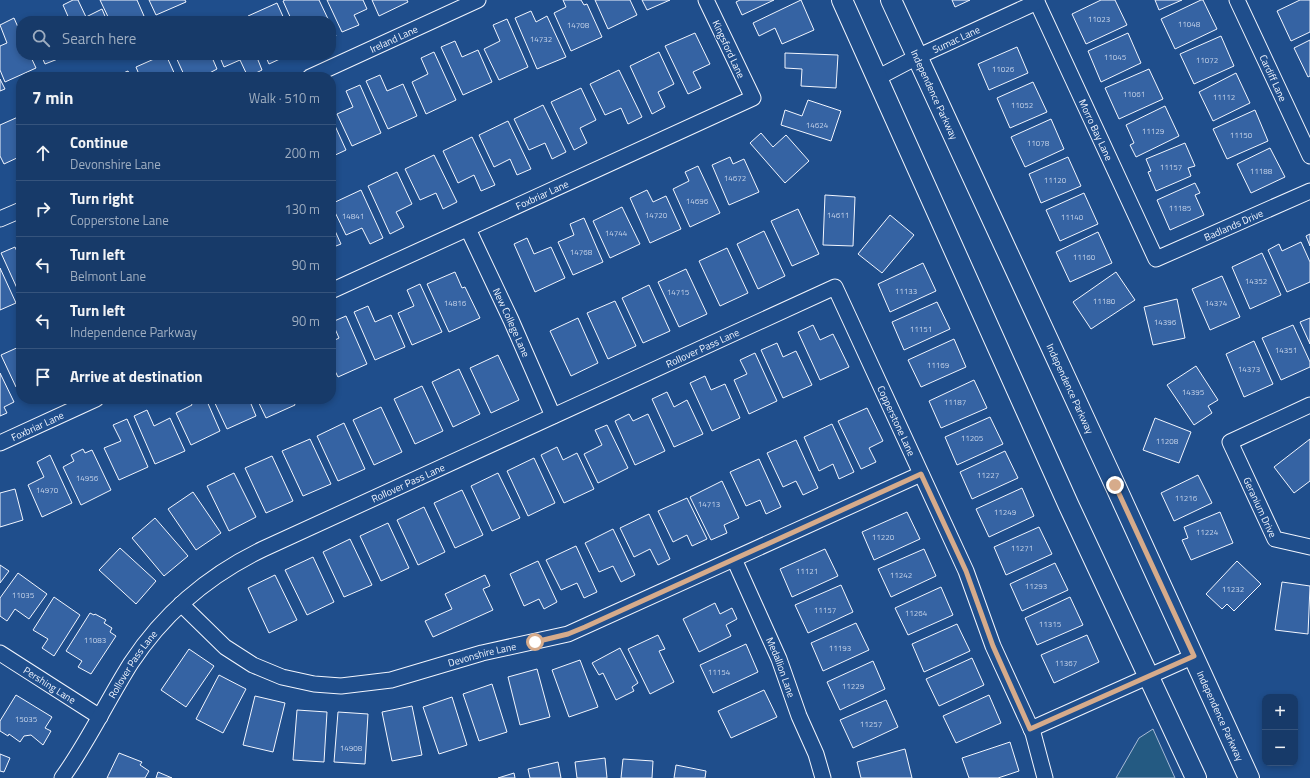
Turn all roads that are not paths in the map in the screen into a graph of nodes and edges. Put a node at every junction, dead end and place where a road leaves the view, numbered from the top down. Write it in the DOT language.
graph roads {
  1 [pos="478,0"];
  2 [pos="706,0"];
  3 [pos="842,0"];
  4 [pos="891,0"];
  5 [pos="1237,0"];
  6 [pos="1036,1"];
  7 [pos="917,57"];
  8 [pos="321,72"];
  9 [pos="877,78"];
  10 [pos="753,98"];
  11 [pos="1310,156"];
  12 [pos="1310,191"];
  13 [pos="16,212"];
  14 [pos="0,219"];
  15 [pos="468,229"];
  16 [pos="1156,259"];
  17 [pos="836,287"];
  18 [pos="336,289"];
  19 [pos="85,404"];
  20 [pos="1310,405"];
  21 [pos="553,416"];
  22 [pos="0,443"];
  23 [pos="921,474"];
  24 [pos="1310,547"];
  25 [pos="734,559"];
  26 [pos="181,604"];
  27 [pos="0,653"];
  28 [pos="1194,656"];
  29 [pos="1149,676"];
  30 [pos="100,717"];
  31 [pos="1030,729"];
  32 [pos="62,778"];
  33 [pos="823,778"];
  34 [pos="1045,778"];
  35 [pos="1196,778"];
  36 [pos="1249,778"];
  1 -- 8 [label="street, Ireland Lane"];
  2 -- 10 [label="street, Kingsford Lane"];
  3 -- 9 [label="main road"];
  4 -- 7 [label="main road, Independence Parkway"];
  5 -- 11 [label="street, Cardiff Lane"];
  6 -- 7 [label="street, Sumac Lane"];
  6 -- 16 [label="street, Morro Bay Lane"];
  7 -- 9 [label="street, Sumac Lane"];
  7 -- 28 [label="main road, Independence Parkway"];
  9 -- 29 [label="main road"];
  10 -- 15 [label="street, Foxbriar Lane"];
  12 -- 16 [label="street, Badlands Drive"];
  13 -- 14 [label="street"];
  15 -- 18 [label="street, Foxbriar Lane"];
  15 -- 21 [label="street, New College Lane"];
  17 -- 21 [label="street, Rollover Pass Lane"];
  17 -- 23 [label="street, Copperstone Lane"];
  19 -- 22 [label="street, Foxbriar Lane"];
  20 -- 24 [label="street, Geranium Drive"];
  21 -- 26 [label="street, Rollover Pass Lane"];
  23 -- 25 [label="street, Devonshire Lane"];
  23 -- 31 [label="street, Copperstone Lane"];
  25 -- 26 [label="street, Devonshire Lane"];
  25 -- 33 [label="street, Medallion Lane"];
  26 -- 30 [label="street, Rollover Pass Lane"];
  27 -- 30 [label="street, Pershing Lane"];
  28 -- 29 [label="street"];
  28 -- 36 [label="main road, Independence Parkway"];
  29 -- 31 [label="street"];
  29 -- 35 [label="main road"];
  30 -- 32 [label="street, Rollover Pass Lane"];
  31 -- 34 [label="street, Copperstone Lane"];
}
